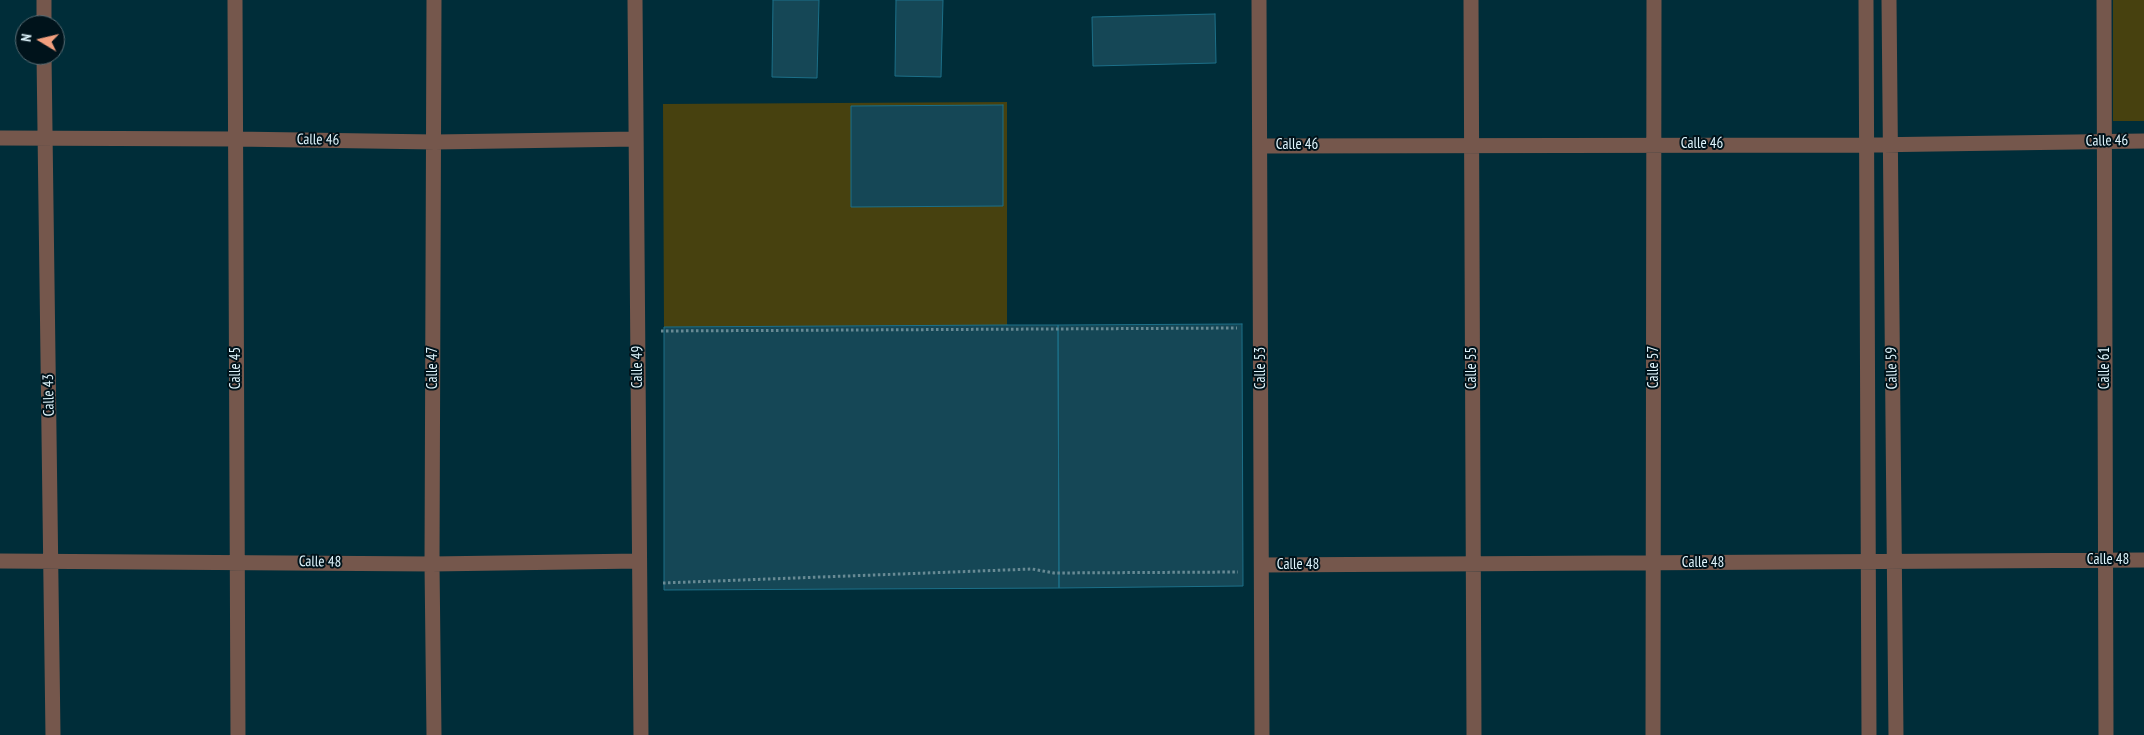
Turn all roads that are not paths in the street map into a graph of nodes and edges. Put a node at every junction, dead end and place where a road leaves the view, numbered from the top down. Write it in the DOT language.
graph roads {
  1 [pos="44,0"];
  2 [pos="235,0"];
  3 [pos="434,0"];
  4 [pos="635,0"];
  5 [pos="1259,0"];
  6 [pos="1471,0"];
  7 [pos="1654,0"];
  8 [pos="1866,0"];
  9 [pos="1889,0"];
  10 [pos="2104,0"];
  11 [pos="44,15"];
  12 [pos="44,65"];
  13 [pos="0,138"];
  14 [pos="45,138"];
  15 [pos="234,139"];
  16 [pos="636,139"];
  17 [pos="2104,141"];
  18 [pos="2144,141"];
  19 [pos="435,142"];
  20 [pos="1655,144"];
  21 [pos="1471,145"];
  22 [pos="1866,145"];
  23 [pos="1890,145"];
  24 [pos="1260,146"];
  25 [pos="2106,560"];
  26 [pos="2144,560"];
  27 [pos="0,561"];
  28 [pos="51,561"];
  29 [pos="1895,561"];
  30 [pos="236,562"];
  31 [pos="639,562"];
  32 [pos="1869,562"];
  33 [pos="1653,563"];
  34 [pos="432,564"];
  35 [pos="1473,564"];
  36 [pos="1261,571"];
  37 [pos="53,735"];
  38 [pos="238,735"];
  39 [pos="434,735"];
  40 [pos="641,735"];
  41 [pos="1262,735"];
  42 [pos="1474,735"];
  43 [pos="1653,735"];
  44 [pos="1869,735"];
  45 [pos="1896,735"];
  46 [pos="2106,735"];
  1 -- 11 [label="street"];
  2 -- 15 [label="street, Calle 45"];
  3 -- 19 [label="street, Calle 47"];
  4 -- 16 [label="street, Calle 49"];
  5 -- 24 [label="street, Calle 53"];
  6 -- 21 [label="street, Calle 55"];
  7 -- 20 [label="street, Calle 57"];
  8 -- 22 [label="street, Calle 59"];
  9 -- 23 [label="street, Calle 59"];
  10 -- 17 [label="street, Calle 61"];
  12 -- 14 [label="street, Calle 43"];
  13 -- 14 [label="street, Calle 46"];
  14 -- 15 [label="street, Calle 46"];
  14 -- 28 [label="street, Calle 43"];
  15 -- 19 [label="street, Calle 46"];
  15 -- 30 [label="street, Calle 45"];
  16 -- 19 [label="street, Calle 46"];
  16 -- 31 [label="street, Calle 49"];
  17 -- 18 [label="street, Calle 46"];
  17 -- 23 [label="street, Calle 46"];
  17 -- 25 [label="street, Calle 61"];
  19 -- 34 [label="street, Calle 47"];
  20 -- 21 [label="street, Calle 46"];
  20 -- 22 [label="street, Calle 46"];
  20 -- 33 [label="street, Calle 57"];
  21 -- 24 [label="street, Calle 46"];
  21 -- 35 [label="street, Calle 55"];
  22 -- 23 [label="street, Calle 46"];
  22 -- 32 [label="street, Calle 59"];
  23 -- 29 [label="street, Calle 59"];
  24 -- 36 [label="street, Calle 53"];
  25 -- 26 [label="street, Calle 48"];
  25 -- 29 [label="street, Calle 48"];
  25 -- 46 [label="street, Calle 61"];
  27 -- 28 [label="street, Calle 48"];
  28 -- 30 [label="street, Calle 48"];
  28 -- 37 [label="street, Calle 43"];
  29 -- 32 [label="street, Calle 48"];
  29 -- 45 [label="street, Calle 59"];
  30 -- 34 [label="street, Calle 48"];
  30 -- 38 [label="street, Calle 45"];
  31 -- 34 [label="street, Calle 48"];
  31 -- 40 [label="street, Calle 49"];
  32 -- 33 [label="street, Calle 48"];
  32 -- 44 [label="street, Calle 59"];
  33 -- 35 [label="street, Calle 48"];
  33 -- 43 [label="street, Calle 57"];
  34 -- 39 [label="street, Calle 47"];
  35 -- 36 [label="street, Calle 48"];
  35 -- 42 [label="street, Calle 55"];
  36 -- 41 [label="street, Calle 53"];
}
